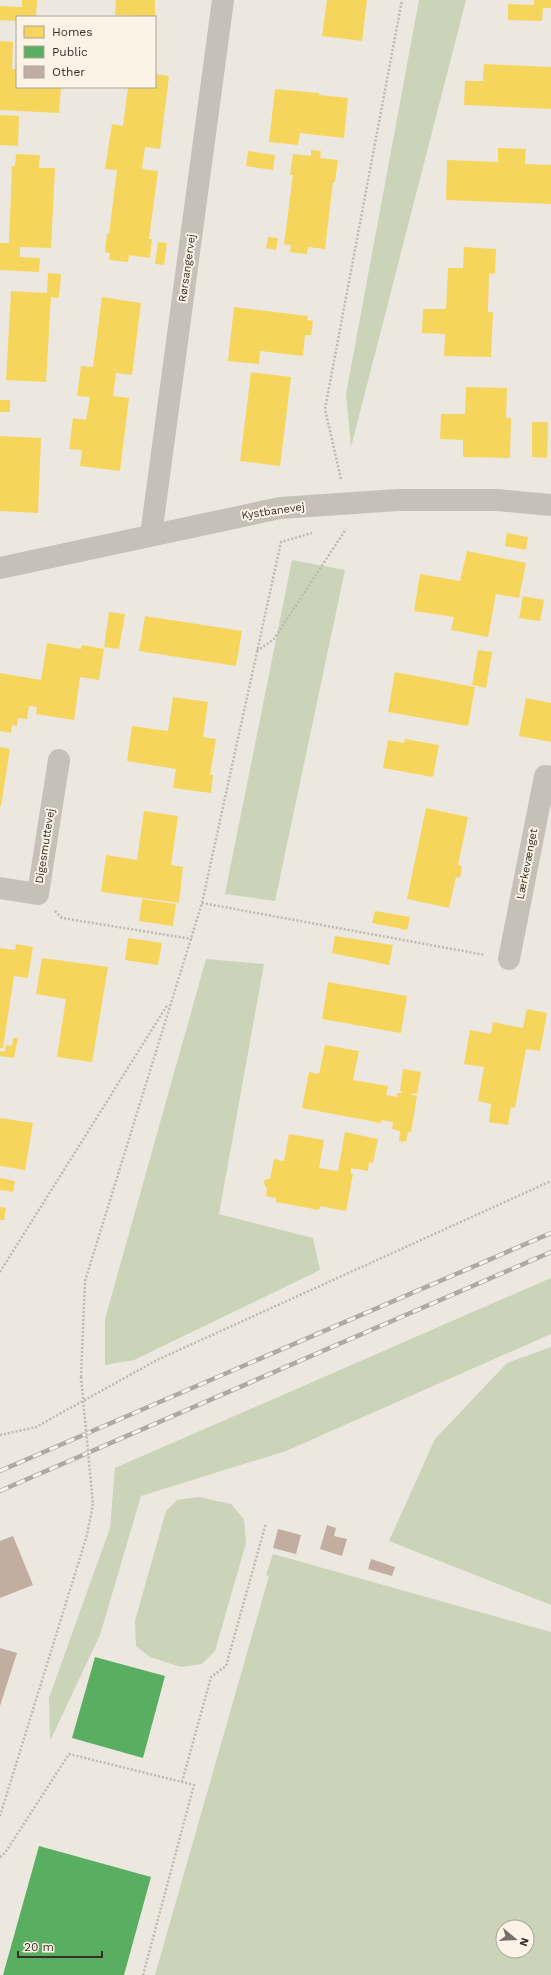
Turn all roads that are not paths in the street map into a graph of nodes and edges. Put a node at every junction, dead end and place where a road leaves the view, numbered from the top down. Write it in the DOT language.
graph roads {
  1 [pos="223,0"];
  2 [pos="551,505"];
  3 [pos="151,535"];
  4 [pos="0,568"];
  5 [pos="59,760"];
  6 [pos="551,777"];
  7 [pos="0,888"];
  8 [pos="509,959"];
  1 -- 3 [label="street, Rørsangervej"];
  2 -- 3 [label="street, Kystbanevej"];
  3 -- 4 [label="street, Kystbanevej"];
  5 -- 7 [label="street, Digesmuttevej"];
  6 -- 8 [label="street, Lærkevænget"];
}
